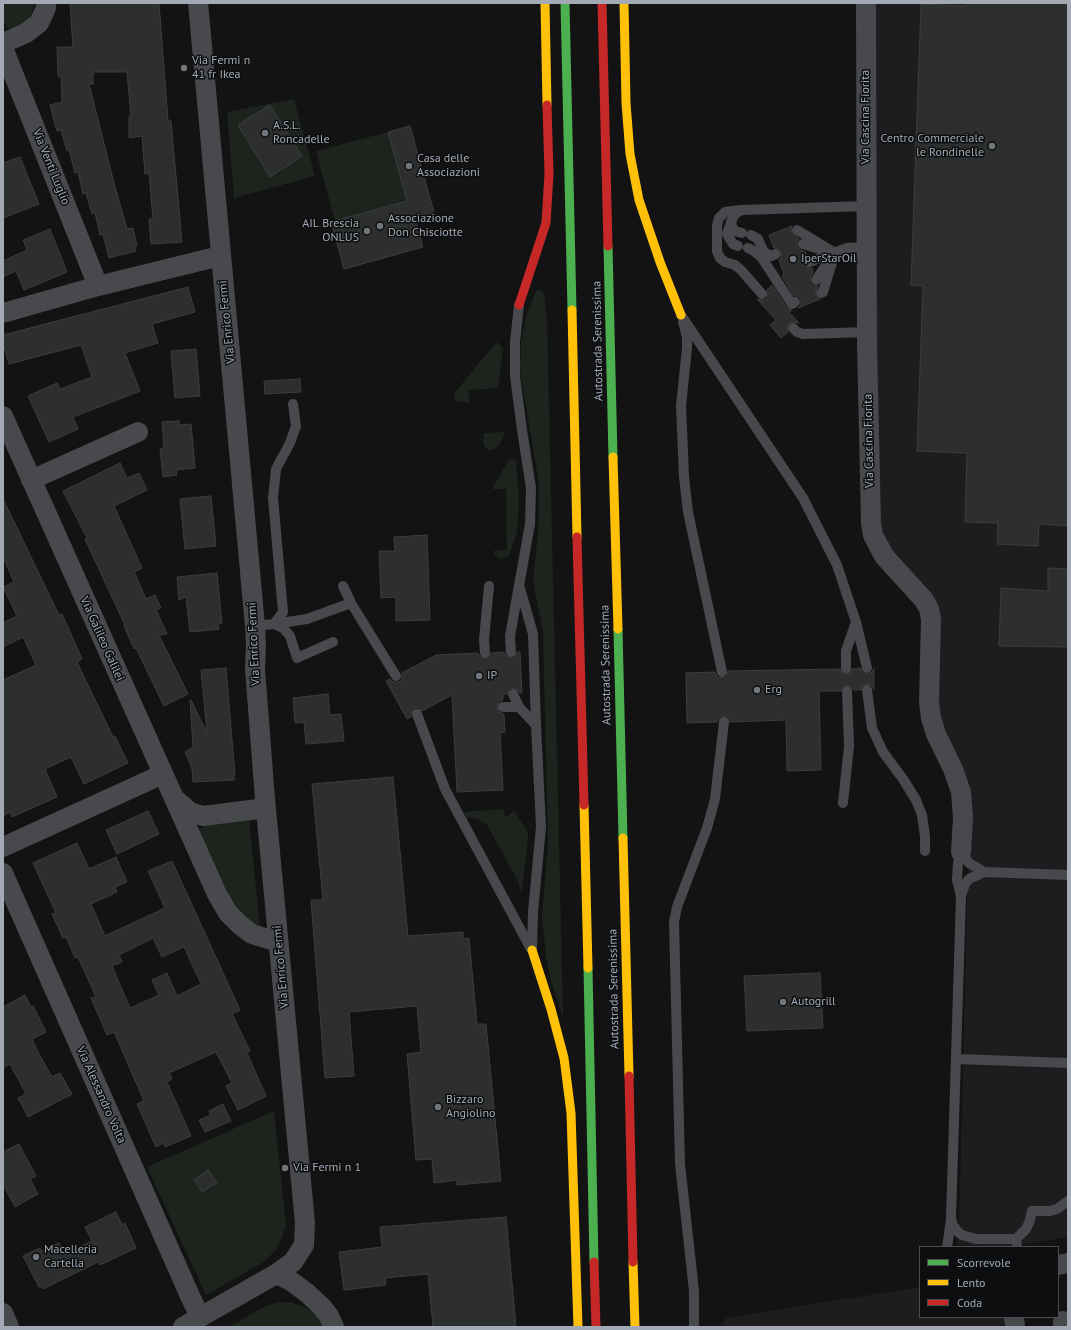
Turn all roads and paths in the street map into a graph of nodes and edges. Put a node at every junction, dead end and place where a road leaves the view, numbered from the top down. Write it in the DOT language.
graph roads {
  1 [pos="46,3"];
  2 [pos="198,3"];
  3 [pos="545,3"];
  4 [pos="565,3"];
  5 [pos="602,3"];
  6 [pos="624,3"];
  7 [pos="866,3"];
  8 [pos="3,43"];
  9 [pos="3,48"];
  10 [pos="866,206"];
  11 [pos="742,210"];
  12 [pos="731,221"];
  13 [pos="797,230"];
  14 [pos="771,240"];
  15 [pos="761,244"];
  16 [pos="802,244"];
  17 [pos="866,247"];
  18 [pos="835,253"];
  19 [pos="776,254"];
  20 [pos="220,256"];
  21 [pos="810,262"];
  22 [pos="784,272"];
  23 [pos="774,276"];
  24 [pos="816,280"];
  25 [pos="98,286"];
  26 [pos="821,293"];
  27 [pos="762,294"];
  28 [pos="795,302"];
  29 [pos="519,305"];
  30 [pos="3,313"];
  31 [pos="681,315"];
  32 [pos="793,328"];
  33 [pos="867,332"];
  34 [pos="293,404"];
  35 [pos="3,416"];
  36 [pos="138,432"];
  37 [pos="32,480"];
  38 [pos="518,584"];
  39 [pos="343,586"];
  40 [pos="489,586"];
  41 [pos="351,603"];
  42 [pos="856,622"];
  43 [pos="274,624"];
  44 [pos="254,626"];
  45 [pos="333,642"];
  46 [pos="511,652"];
  47 [pos="486,653"];
  48 [pos="867,668"];
  49 [pos="846,669"];
  50 [pos="722,672"];
  51 [pos="396,676"];
  52 [pos="847,690"];
  53 [pos="867,690"];
  54 [pos="512,694"];
  55 [pos="503,707"];
  56 [pos="519,707"];
  57 [pos="417,714"];
  58 [pos="724,722"];
  59 [pos="536,725"];
  60 [pos="163,774"];
  61 [pos="173,798"];
  62 [pos="843,803"];
  63 [pos="266,808"];
  64 [pos="203,816"];
  65 [pos="193,842"];
  66 [pos="3,847"];
  67 [pos="925,851"];
  68 [pos="961,852"];
  69 [pos="984,872"];
  70 [pos="3,873"];
  71 [pos="1068,875"];
  72 [pos="961,896"];
  73 [pos="278,942"];
  74 [pos="532,950"];
  75 [pos="957,1059"];
  76 [pos="1068,1063"];
  77 [pos="1068,1201"];
  78 [pos="951,1218"];
  79 [pos="976,1243"];
  80 [pos="1016,1243"];
  81 [pos="947,1246"];
  82 [pos="276,1274"];
  83 [pos="3,1313"];
  84 [pos="200,1317"];
  85 [pos="9,1327"];
  86 [pos="183,1327"];
  87 [pos="334,1327"];
  88 [pos="578,1327"];
  89 [pos="596,1327"];
  90 [pos="635,1327"];
  91 [pos="694,1327"];
  1 -- 8 [label="street"];
  2 -- 20 [label="street, Via Enrico Fermi"];
  3 -- 29 [label="highway"];
  4 -- 89 [label="highway, Autostrada Serenissima"];
  5 -- 90 [label="highway, Autostrada Serenissima"];
  6 -- 31 [label="highway"];
  7 -- 10 [label="street, Via Cascina Fiorita"];
  9 -- 25 [label="street, Via Venti Luglio"];
  10 -- 11 [label="lane"];
  10 -- 17 [label="street, Via Cascina Fiorita"];
  11 -- 12 [label="lane"];
  11 -- 27 [label="lane"];
  12 -- 15 [label="lane"];
  12 -- 23 [label="lane"];
  13 -- 18 [label="lane"];
  14 -- 15 [label="lane"];
  15 -- 19 [label="lane"];
  16 -- 18 [label="lane"];
  17 -- 18 [label="lane"];
  17 -- 33 [label="street, Via Cascina Fiorita"];
  18 -- 21 [label="lane"];
  18 -- 24 [label="lane"];
  18 -- 26 [label="lane"];
  20 -- 25 [label="street"];
  20 -- 44 [label="street, Via Enrico Fermi"];
  22 -- 23 [label="lane"];
  23 -- 28 [label="lane"];
  25 -- 30 [label="street"];
  29 -- 38 [label="lane"];
  31 -- 42 [label="lane"];
  31 -- 50 [label="lane"];
  32 -- 33 [label="lane"];
  33 -- 68 [label="street, Via Cascina Fiorita"];
  34 -- 43 [label="lane"];
  35 -- 37 [label="street, Via Galileo Galilei"];
  36 -- 37 [label="street"];
  37 -- 60 [label="street, Via Galileo Galilei"];
  38 -- 46 [label="lane"];
  38 -- 59 [label="lane"];
  39 -- 41 [label="lane"];
  40 -- 47 [label="lane"];
  41 -- 43 [label="lane"];
  41 -- 51 [label="lane"];
  42 -- 48 [label="lane"];
  42 -- 49 [label="lane"];
  43 -- 44 [label="lane"];
  43 -- 45 [label="lane"];
  44 -- 63 [label="street, Via Enrico Fermi"];
  52 -- 62 [label="lane"];
  53 -- 67 [label="lane"];
  54 -- 56 [label="lane"];
  55 -- 56 [label="lane"];
  56 -- 59 [label="lane"];
  57 -- 74 [label="lane"];
  58 -- 91 [label="lane"];
  59 -- 74 [label="lane"];
  60 -- 61 [label="street, Via Galileo Galilei"];
  60 -- 66 [label="street"];
  61 -- 64 [label="street, Via Galileo Galilei"];
  61 -- 65 [label="street, Via Galileo Galilei"];
  63 -- 64 [label="street"];
  63 -- 73 [label="street, Via Enrico Fermi"];
  64 -- 65 [label="street"];
  65 -- 73 [label="street, Via Galileo Galilei"];
  68 -- 69 [label="lane"];
  68 -- 72 [label="lane"];
  69 -- 71 [label="lane"];
  69 -- 72 [label="lane"];
  70 -- 84 [label="street, Via Alessandro Volta"];
  72 -- 75 [label="lane"];
  73 -- 82 [label="street, Via Enrico Fermi"];
  74 -- 88 [label="highway"];
  75 -- 76 [label="lane"];
  75 -- 78 [label="lane"];
  77 -- 80 [label="lane"];
  78 -- 79 [label="lane"];
  78 -- 81 [label="lane"];
  79 -- 80 [label="lane"];
  82 -- 84 [label="street, Via Enrico Fermi"];
  82 -- 87 [label="street"];
  83 -- 85 [label="street"];
  84 -- 86 [label="street, Via Enrico Fermi"];
}
